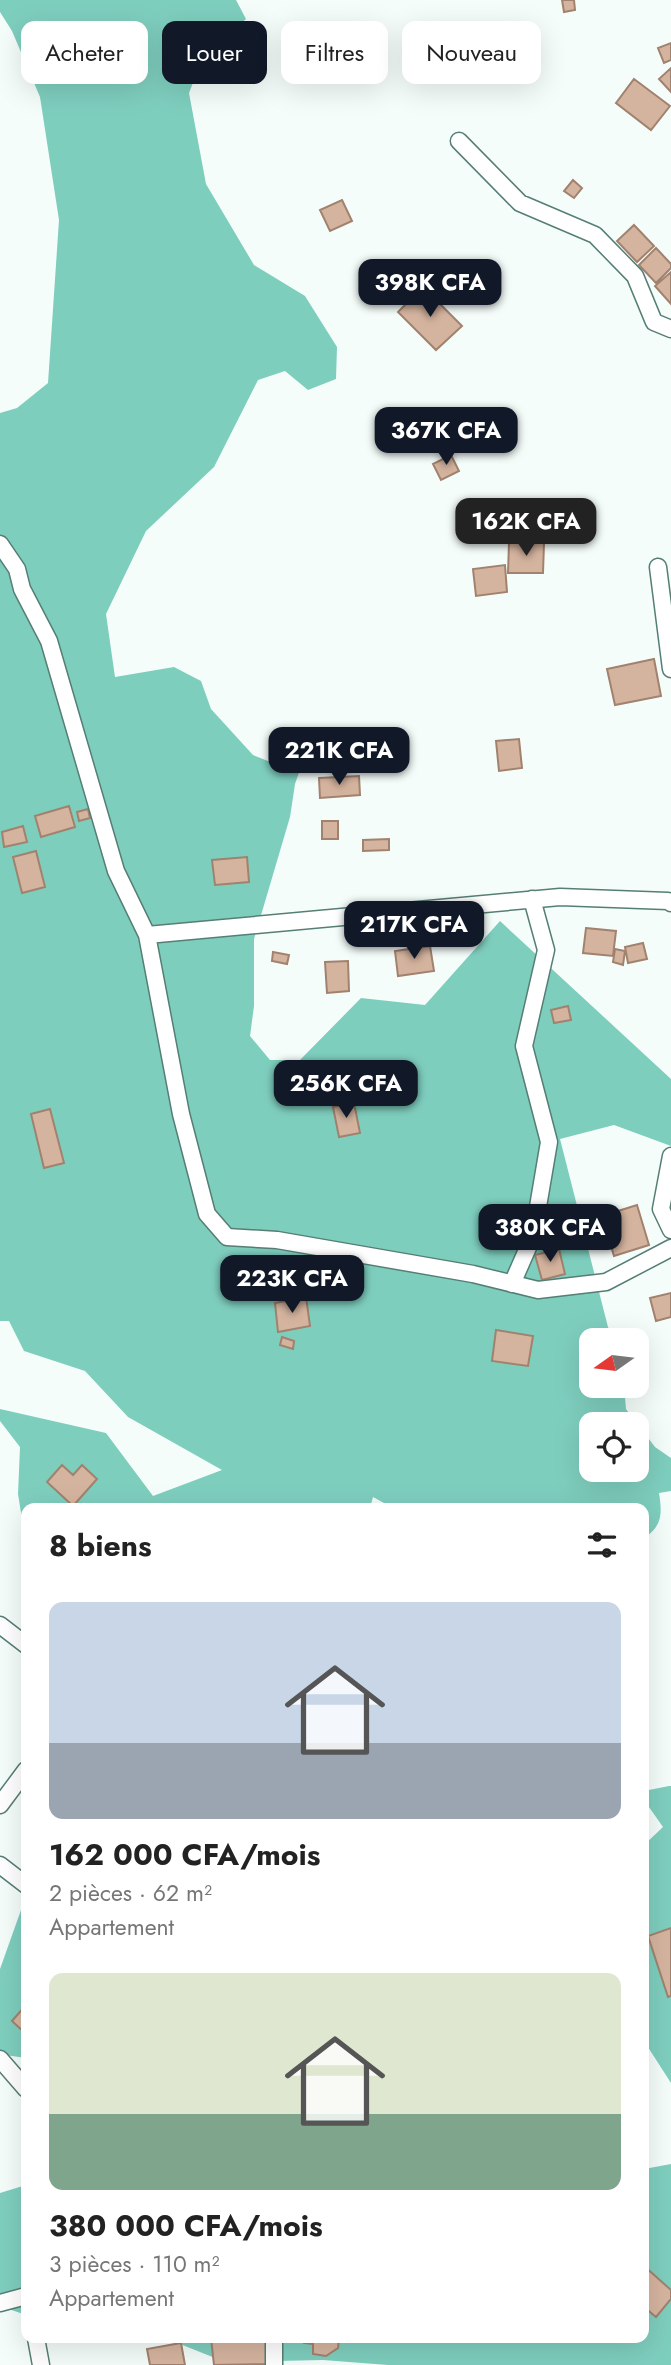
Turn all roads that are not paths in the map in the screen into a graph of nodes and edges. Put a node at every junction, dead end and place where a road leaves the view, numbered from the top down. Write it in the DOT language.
graph roads {
  1 [pos="458,141"];
  2 [pos="671,330"];
  3 [pos="0,544"];
  4 [pos="658,566"];
  5 [pos="671,669"];
  6 [pos="671,884"];
  7 [pos="532,899"];
  8 [pos="669,902"];
  9 [pos="147,935"];
  10 [pos="671,1156"];
  11 [pos="671,1230"];
  12 [pos="671,1248"];
  13 [pos="512,1284"];
  14 [pos="0,1625"];
  15 [pos="21,1641"];
  16 [pos="21,1777"];
  17 [pos="0,1805"];
  18 [pos="0,1865"];
  19 [pos="21,1881"];
  20 [pos="0,2059"];
  21 [pos="21,2083"];
  22 [pos="21,2298"];
  23 [pos="0,2303"];
  24 [pos="37,2343"];
  25 [pos="274,2343"];
  26 [pos="41,2365"];
  27 [pos="274,2365"];
  1 -- 2 [label="street"];
  3 -- 9 [label="street"];
  4 -- 5 [label="street"];
  6 -- 8 [label="street"];
  7 -- 8 [label="street"];
  7 -- 9 [label="street"];
  7 -- 13 [label="street"];
  9 -- 13 [label="street"];
  10 -- 11 [label="street"];
  12 -- 13 [label="street"];
  14 -- 15 [label="street"];
  16 -- 17 [label="street"];
  18 -- 19 [label="street"];
  20 -- 21 [label="street"];
  22 -- 23 [label="street"];
  24 -- 26 [label="street"];
  25 -- 27 [label="street"];
}
